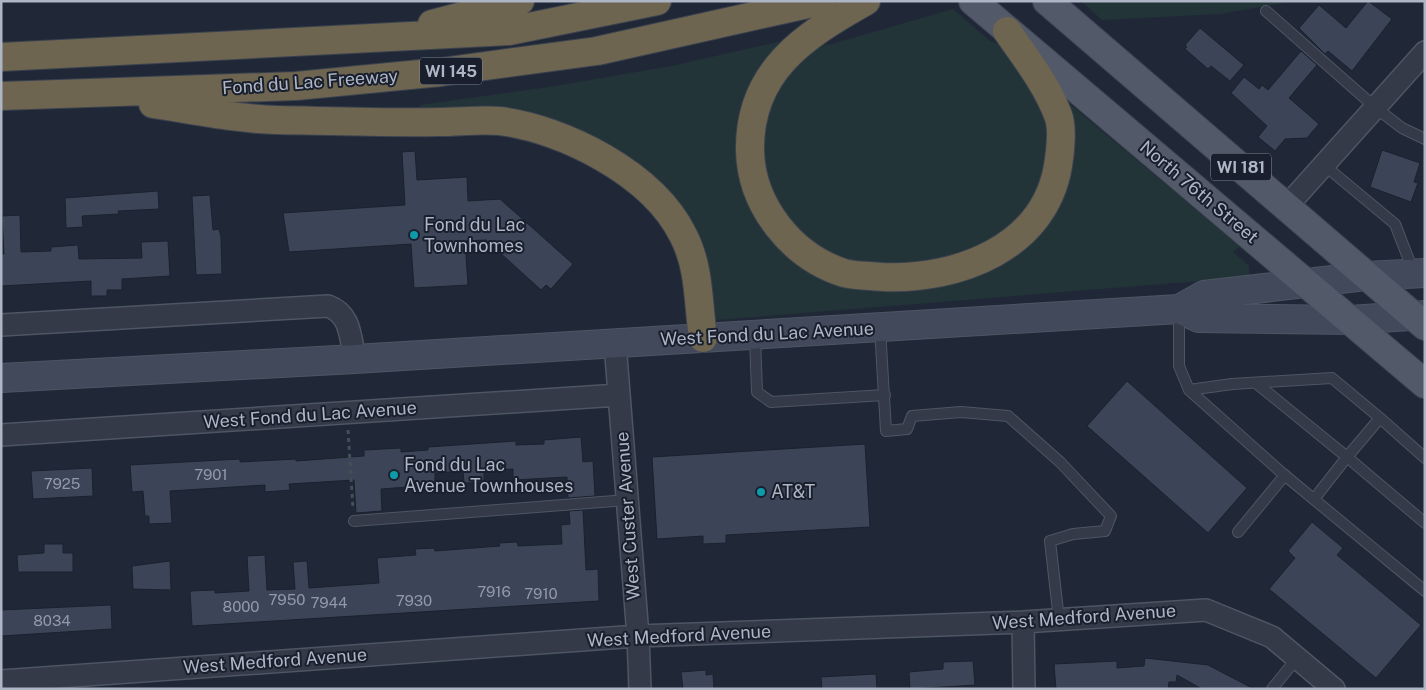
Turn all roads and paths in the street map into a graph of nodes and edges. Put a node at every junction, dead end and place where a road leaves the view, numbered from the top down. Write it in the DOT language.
graph roads {
  1 [pos="520,1"];
  2 [pos="657,1"];
  3 [pos="821,1"];
  4 [pos="866,1"];
  5 [pos="973,1"];
  6 [pos="1057,10"];
  7 [pos="1266,11"];
  8 [pos="1007,31"];
  9 [pos="370,39"];
  10 [pos="1425,52"];
  11 [pos="1,57"];
  12 [pos="75,94"];
  13 [pos="1,96"];
  14 [pos="1376,108"];
  15 [pos="1425,139"];
  16 [pos="1324,165"];
  17 [pos="1287,206"];
  18 [pos="1420,274"];
  19 [pos="1366,276"];
  20 [pos="1308,283"];
  21 [pos="1179,308"];
  22 [pos="1420,319"];
  23 [pos="1350,320"];
  24 [pos="1,325"];
  25 [pos="880,327"];
  26 [pos="755,334"];
  27 [pos="703,338"];
  28 [pos="615,343"];
  29 [pos="355,359"];
  30 [pos="1,378"];
  31 [pos="1256,383"];
  32 [pos="1425,384"];
  33 [pos="1189,390"];
  34 [pos="619,395"];
  35 [pos="884,395"];
  36 [pos="1380,418"];
  37 [pos="347,427"];
  38 [pos="1,435"];
  39 [pos="1347,457"];
  40 [pos="1425,458"];
  41 [pos="1285,475"];
  42 [pos="1314,499"];
  43 [pos="627,500"];
  44 [pos="354,520"];
  45 [pos="1425,523"];
  46 [pos="1238,532"];
  47 [pos="1425,590"];
  48 [pos="1059,620"];
  49 [pos="1024,622"];
  50 [pos="638,636"];
  51 [pos="1297,658"];
  52 [pos="1,681"];
  53 [pos="640,689"];
  54 [pos="1024,689"];
  55 [pos="1272,689"];
  56 [pos="1334,689"];
  1 -- 9 [label="highway"];
  2 -- 9 [label="highway, WI 145"];
  3 -- 12 [label="highway, Fond du Lac Freeway / WI 145"];
  4 -- 8 [label="highway"];
  5 -- 8 [label="main road, North 76th Street / WI 181"];
  6 -- 17 [label="main road, WI 181"];
  7 -- 14 [label="lane"];
  8 -- 20 [label="main road, North 76th Street / WI 181"];
  9 -- 11 [label="highway, WI 145"];
  10 -- 14 [label="street"];
  12 -- 13 [label="highway, Fond du Lac Freeway / WI 145"];
  12 -- 27 [label="highway"];
  14 -- 15 [label="lane"];
  14 -- 16 [label="street"];
  16 -- 17 [label="street"];
  16 -- 18 [label="lane"];
  17 -- 19 [label="main road, WI 181"];
  18 -- 19 [label="street, West Fond du Lac Avenue"];
  19 -- 20 [label="street, West Fond du Lac Avenue"];
  19 -- 22 [label="main road, WI 181"];
  20 -- 21 [label="street, West Fond du Lac Avenue"];
  20 -- 23 [label="main road, North 76th Street / WI 181"];
  21 -- 23 [label="street, West Fond du Lac Avenue"];
  21 -- 25 [label="street, West Fond du Lac Avenue"];
  21 -- 33 [label="lane"];
  22 -- 23 [label="street, West Fond du Lac Avenue"];
  23 -- 32 [label="main road, North 76th Street / WI 181"];
  24 -- 29 [label="street"];
  25 -- 26 [label="street, West Fond du Lac Avenue"];
  25 -- 35 [label="lane"];
  26 -- 27 [label="street, West Fond du Lac Avenue"];
  26 -- 35 [label="lane"];
  27 -- 28 [label="street, West Fond du Lac Avenue"];
  28 -- 29 [label="street, West Fond du Lac Avenue"];
  28 -- 34 [label="street, West Custer Avenue"];
  29 -- 30 [label="street, West Fond du Lac Avenue"];
  31 -- 33 [label="lane"];
  31 -- 36 [label="lane"];
  31 -- 39 [label="lane"];
  33 -- 41 [label="lane"];
  34 -- 38 [label="street, West Fond du Lac Avenue"];
  34 -- 43 [label="street, West Custer Avenue"];
  35 -- 48 [label="lane"];
  36 -- 39 [label="lane"];
  36 -- 40 [label="lane"];
  37 -- 44 [label="path"];
  39 -- 42 [label="lane"];
  39 -- 45 [label="lane"];
  41 -- 42 [label="lane"];
  41 -- 46 [label="lane"];
  42 -- 47 [label="lane"];
  43 -- 44 [label="lane"];
  43 -- 50 [label="street, West Custer Avenue"];
  48 -- 49 [label="street, West Medford Avenue"];
  48 -- 51 [label="street, West Medford Avenue"];
  49 -- 50 [label="street, West Medford Avenue"];
  49 -- 54 [label="street"];
  50 -- 52 [label="street, West Medford Avenue"];
  50 -- 53 [label="street, West Custer Avenue"];
  51 -- 55 [label="lane"];
  51 -- 56 [label="street, West Medford Avenue"];
}
